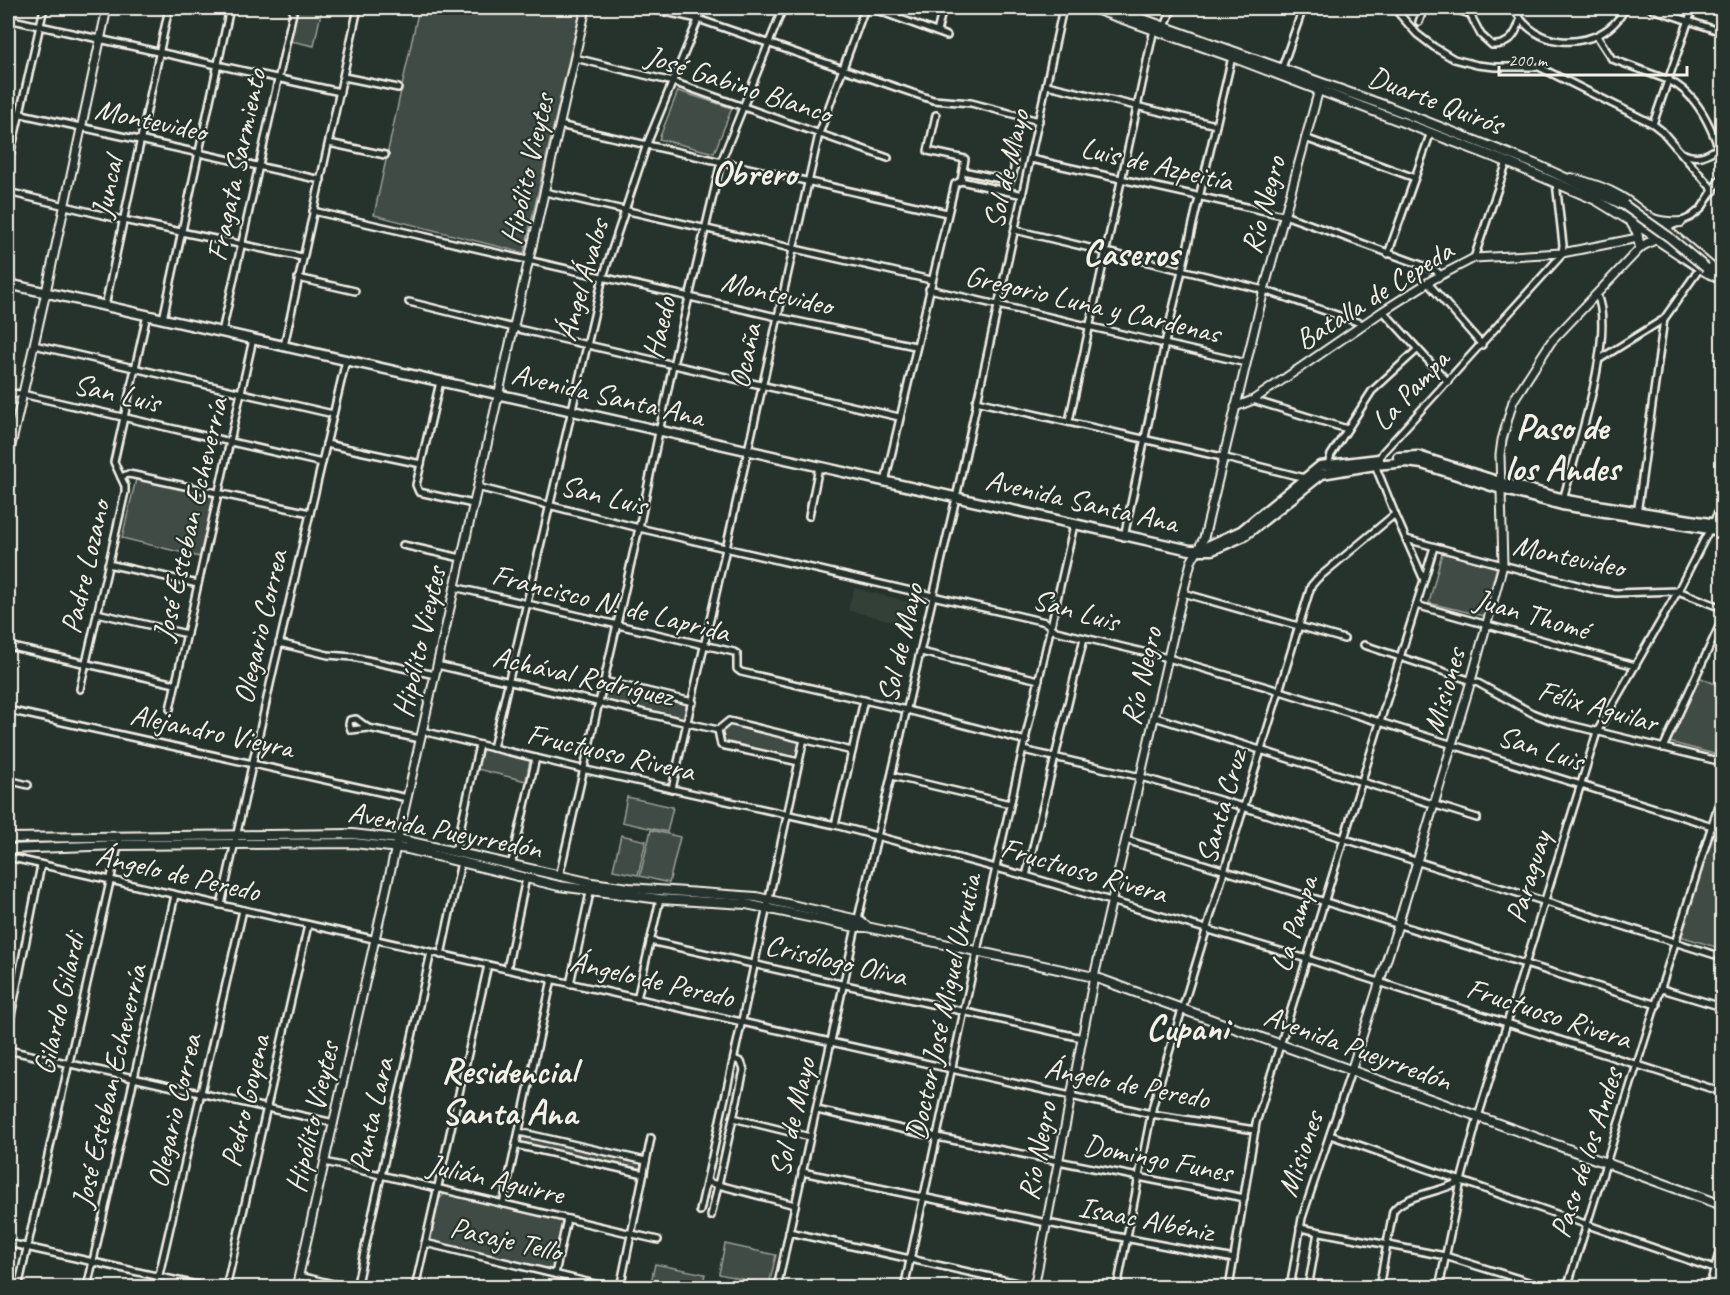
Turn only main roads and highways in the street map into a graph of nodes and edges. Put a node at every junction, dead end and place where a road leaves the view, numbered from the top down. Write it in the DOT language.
graph roads {
  1 [pos="1092,8"];
  2 [pos="1112,8"];
  3 [pos="1320,85"];
  4 [pos="1557,179"];
  5 [pos="1647,216"];
  6 [pos="1629,220"];
  7 [pos="1681,222"];
  8 [pos="1654,237"];
  9 [pos="1703,268"];
  10 [pos="1722,277"];
  11 [pos="8,284"];
  12 [pos="1376,462"];
  13 [pos="1716,526"];
  14 [pos="1722,531"];
  15 [pos="1198,551"];
  16 [pos="8,838"];
  17 [pos="397,844"];
  18 [pos="8,849"];
  19 [pos="591,887"];
  20 [pos="767,903"];
  21 [pos="1722,1205"];
  1 -- 3 [label="main road, Duarte Quirós"];
  2 -- 3 [label="main road, Duarte Quirós"];
  3 -- 4 [label="main road, Duarte Quirós"];
  3 -- 4 [label="main road, Duarte Quirós"];
  4 -- 5 [label="main road"];
  4 -- 6 [label="main road, Duarte Quirós"];
  4 -- 9 [label="main road, Duarte Quirós, bridge"];
  5 -- 7 [label="main road"];
  5 -- 8 [label="main road"];
  6 -- 8 [label="main road, Duarte Quirós"];
  6 -- 8 [label="main road"];
  8 -- 9 [label="main road, Duarte Quirós"];
  8 -- 10 [label="main road"];
  9 -- 10 [label="main road, Duarte Quirós"];
  11 -- 15 [label="main road, Avenida Santa Ana"];
  12 -- 13 [label="main road"];
  12 -- 15 [label="main road"];
  12 -- 15 [label="main road"];
  13 -- 14 [label="main road"];
  16 -- 17 [label="main road, Avenida Pueyrredón"];
  17 -- 18 [label="main road, Avenida Pueyrredón"];
  17 -- 19 [label="main road, Avenida Pueyrredón"];
  17 -- 19 [label="main road, Avenida Pueyrredón"];
  19 -- 20 [label="main road, Avenida Pueyrredón"];
  19 -- 20 [label="main road, Avenida Pueyrredón"];
  20 -- 21 [label="main road, Avenida Pueyrredón"];
}
